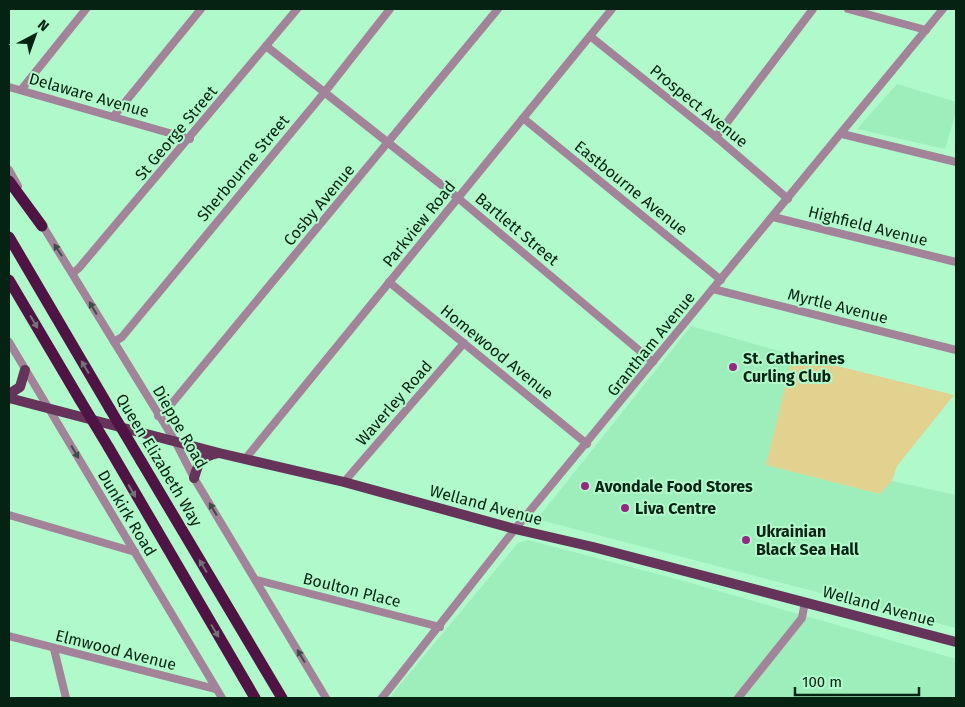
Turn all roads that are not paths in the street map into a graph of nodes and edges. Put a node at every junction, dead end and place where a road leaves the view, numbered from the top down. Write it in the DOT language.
graph roads {
  1 [pos="86,9"];
  2 [pos="201,9"];
  3 [pos="297,9"];
  4 [pos="390,9"];
  5 [pos="498,9"];
  6 [pos="612,9"];
  7 [pos="813,9"];
  8 [pos="848,9"];
  9 [pos="943,9"];
  10 [pos="926,30"];
  11 [pos="590,36"];
  12 [pos="266,46"];
  13 [pos="9,86"];
  14 [pos="21,90"];
  15 [pos="324,93"];
  16 [pos="113,117"];
  17 [pos="523,118"];
  18 [pos="842,134"];
  19 [pos="716,136"];
  20 [pos="190,139"];
  21 [pos="388,143"];
  22 [pos="956,162"];
  23 [pos="9,170"];
  24 [pos="9,181"];
  25 [pos="458,198"];
  26 [pos="788,199"];
  27 [pos="773,217"];
  28 [pos="42,226"];
  29 [pos="9,237"];
  30 [pos="956,262"];
  31 [pos="73,273"];
  32 [pos="9,280"];
  33 [pos="721,280"];
  34 [pos="389,282"];
  35 [pos="713,289"];
  36 [pos="9,342"];
  37 [pos="114,342"];
  38 [pos="464,343"];
  39 [pos="956,350"];
  40 [pos="653,362"];
  41 [pos="25,370"];
  42 [pos="9,396"];
  43 [pos="50,410"];
  44 [pos="158,416"];
  45 [pos="174,441"];
  46 [pos="587,444"];
  47 [pos="219,453"];
  48 [pos="246,458"];
  49 [pos="194,478"];
  50 [pos="344,482"];
  51 [pos="9,515"];
  52 [pos="515,529"];
  53 [pos="135,552"];
  54 [pos="256,580"];
  55 [pos="805,602"];
  56 [pos="440,627"];
  57 [pos="9,636"];
  58 [pos="956,642"];
  59 [pos="54,649"];
  60 [pos="216,689"];
  61 [pos="66,698"];
  62 [pos="222,698"];
  63 [pos="255,698"];
  64 [pos="282,698"];
  65 [pos="326,698"];
  66 [pos="382,698"];
  67 [pos="738,698"];
  1 -- 14 [label="street"];
  2 -- 16 [label="street"];
  3 -- 12 [label="street, St George Street"];
  4 -- 15 [label="street, Sherbourne Street"];
  5 -- 21 [label="street, Cosby Avenue"];
  6 -- 11 [label="street, Parkview Road"];
  7 -- 19 [label="street"];
  8 -- 10 [label="street"];
  9 -- 10 [label="street, Grantham Avenue"];
  10 -- 18 [label="street, Grantham Avenue"];
  11 -- 17 [label="street, Parkview Road"];
  11 -- 19 [label="street, Prospect Avenue"];
  12 -- 15 [label="street, Bartlett Street"];
  12 -- 20 [label="street, St George Street"];
  13 -- 14 [label="street, Delaware Avenue"];
  14 -- 16 [label="street, Delaware Avenue"];
  15 -- 21 [label="street, Bartlett Street"];
  15 -- 37 [label="street, Sherbourne Street"];
  16 -- 20 [label="street, Delaware Avenue"];
  17 -- 25 [label="street, Parkview Road"];
  17 -- 33 [label="street, Eastbourne Avenue"];
  18 -- 22 [label="street"];
  18 -- 26 [label="street, Grantham Avenue"];
  19 -- 26 [label="street, Prospect Avenue"];
  20 -- 31 [label="street, St George Street"];
  21 -- 25 [label="street, Bartlett Street"];
  21 -- 44 [label="street, Cosby Avenue"];
  23 -- 28 [label="street, Dieppe Road"];
  24 -- 28 [label="highway"];
  25 -- 34 [label="street, Parkview Road"];
  25 -- 40 [label="street, Bartlett Street"];
  26 -- 27 [label="street, Grantham Avenue"];
  27 -- 30 [label="street, Highfield Avenue"];
  27 -- 33 [label="street, Grantham Avenue"];
  31 -- 28 [label="street, Dieppe Road, one-way"];
  64 -- 29 [label="highway, Queen Elizabeth Way, one-way, bridge"];
  37 -- 31 [label="street, Dieppe Road, one-way"];
  32 -- 63 [label="highway, one-way, bridge"];
  33 -- 35 [label="street, Grantham Avenue"];
  34 -- 38 [label="street, Homewood Avenue"];
  34 -- 48 [label="street, Parkview Road"];
  35 -- 39 [label="street, Myrtle Avenue"];
  35 -- 40 [label="street, Grantham Avenue"];
  36 -- 41 [label="street, Dunkirk Road"];
  37 -- 44 [label="street, Dieppe Road"];
  38 -- 46 [label="street, Homewood Avenue"];
  38 -- 50 [label="street, Waverley Road"];
  40 -- 46 [label="street, Grantham Avenue"];
  41 -- 42 [label="main road"];
  41 -- 43 [label="street, Dunkirk Road"];
  42 -- 43 [label="main road, Welland Avenue"];
  43 -- 45 [label="main road, Welland Avenue"];
  43 -- 53 [label="street, Dunkirk Road, one-way"];
  44 -- 45 [label="street, Dieppe Road"];
  45 -- 47 [label="main road, Welland Avenue"];
  45 -- 49 [label="street, Dieppe Road"];
  46 -- 52 [label="street, Grantham Avenue"];
  47 -- 48 [label="main road, Welland Avenue"];
  47 -- 49 [label="main road"];
  48 -- 50 [label="main road, Welland Avenue"];
  54 -- 49 [label="street, Dieppe Road, one-way"];
  50 -- 52 [label="main road, Welland Avenue"];
  51 -- 53 [label="street"];
  52 -- 55 [label="main road, Welland Avenue"];
  52 -- 56 [label="street, Grantham Avenue"];
  53 -- 60 [label="street, Dunkirk Road"];
  54 -- 56 [label="street, Boulton Place"];
  65 -- 54 [label="street, Dieppe Road, one-way"];
  55 -- 58 [label="main road, Welland Avenue"];
  55 -- 67 [label="street"];
  56 -- 66 [label="street, Grantham Avenue"];
  57 -- 59 [label="street, Elmwood Avenue"];
  59 -- 60 [label="street, Elmwood Avenue"];
  59 -- 61 [label="street"];
  60 -- 62 [label="street, Dunkirk Road"];
}
